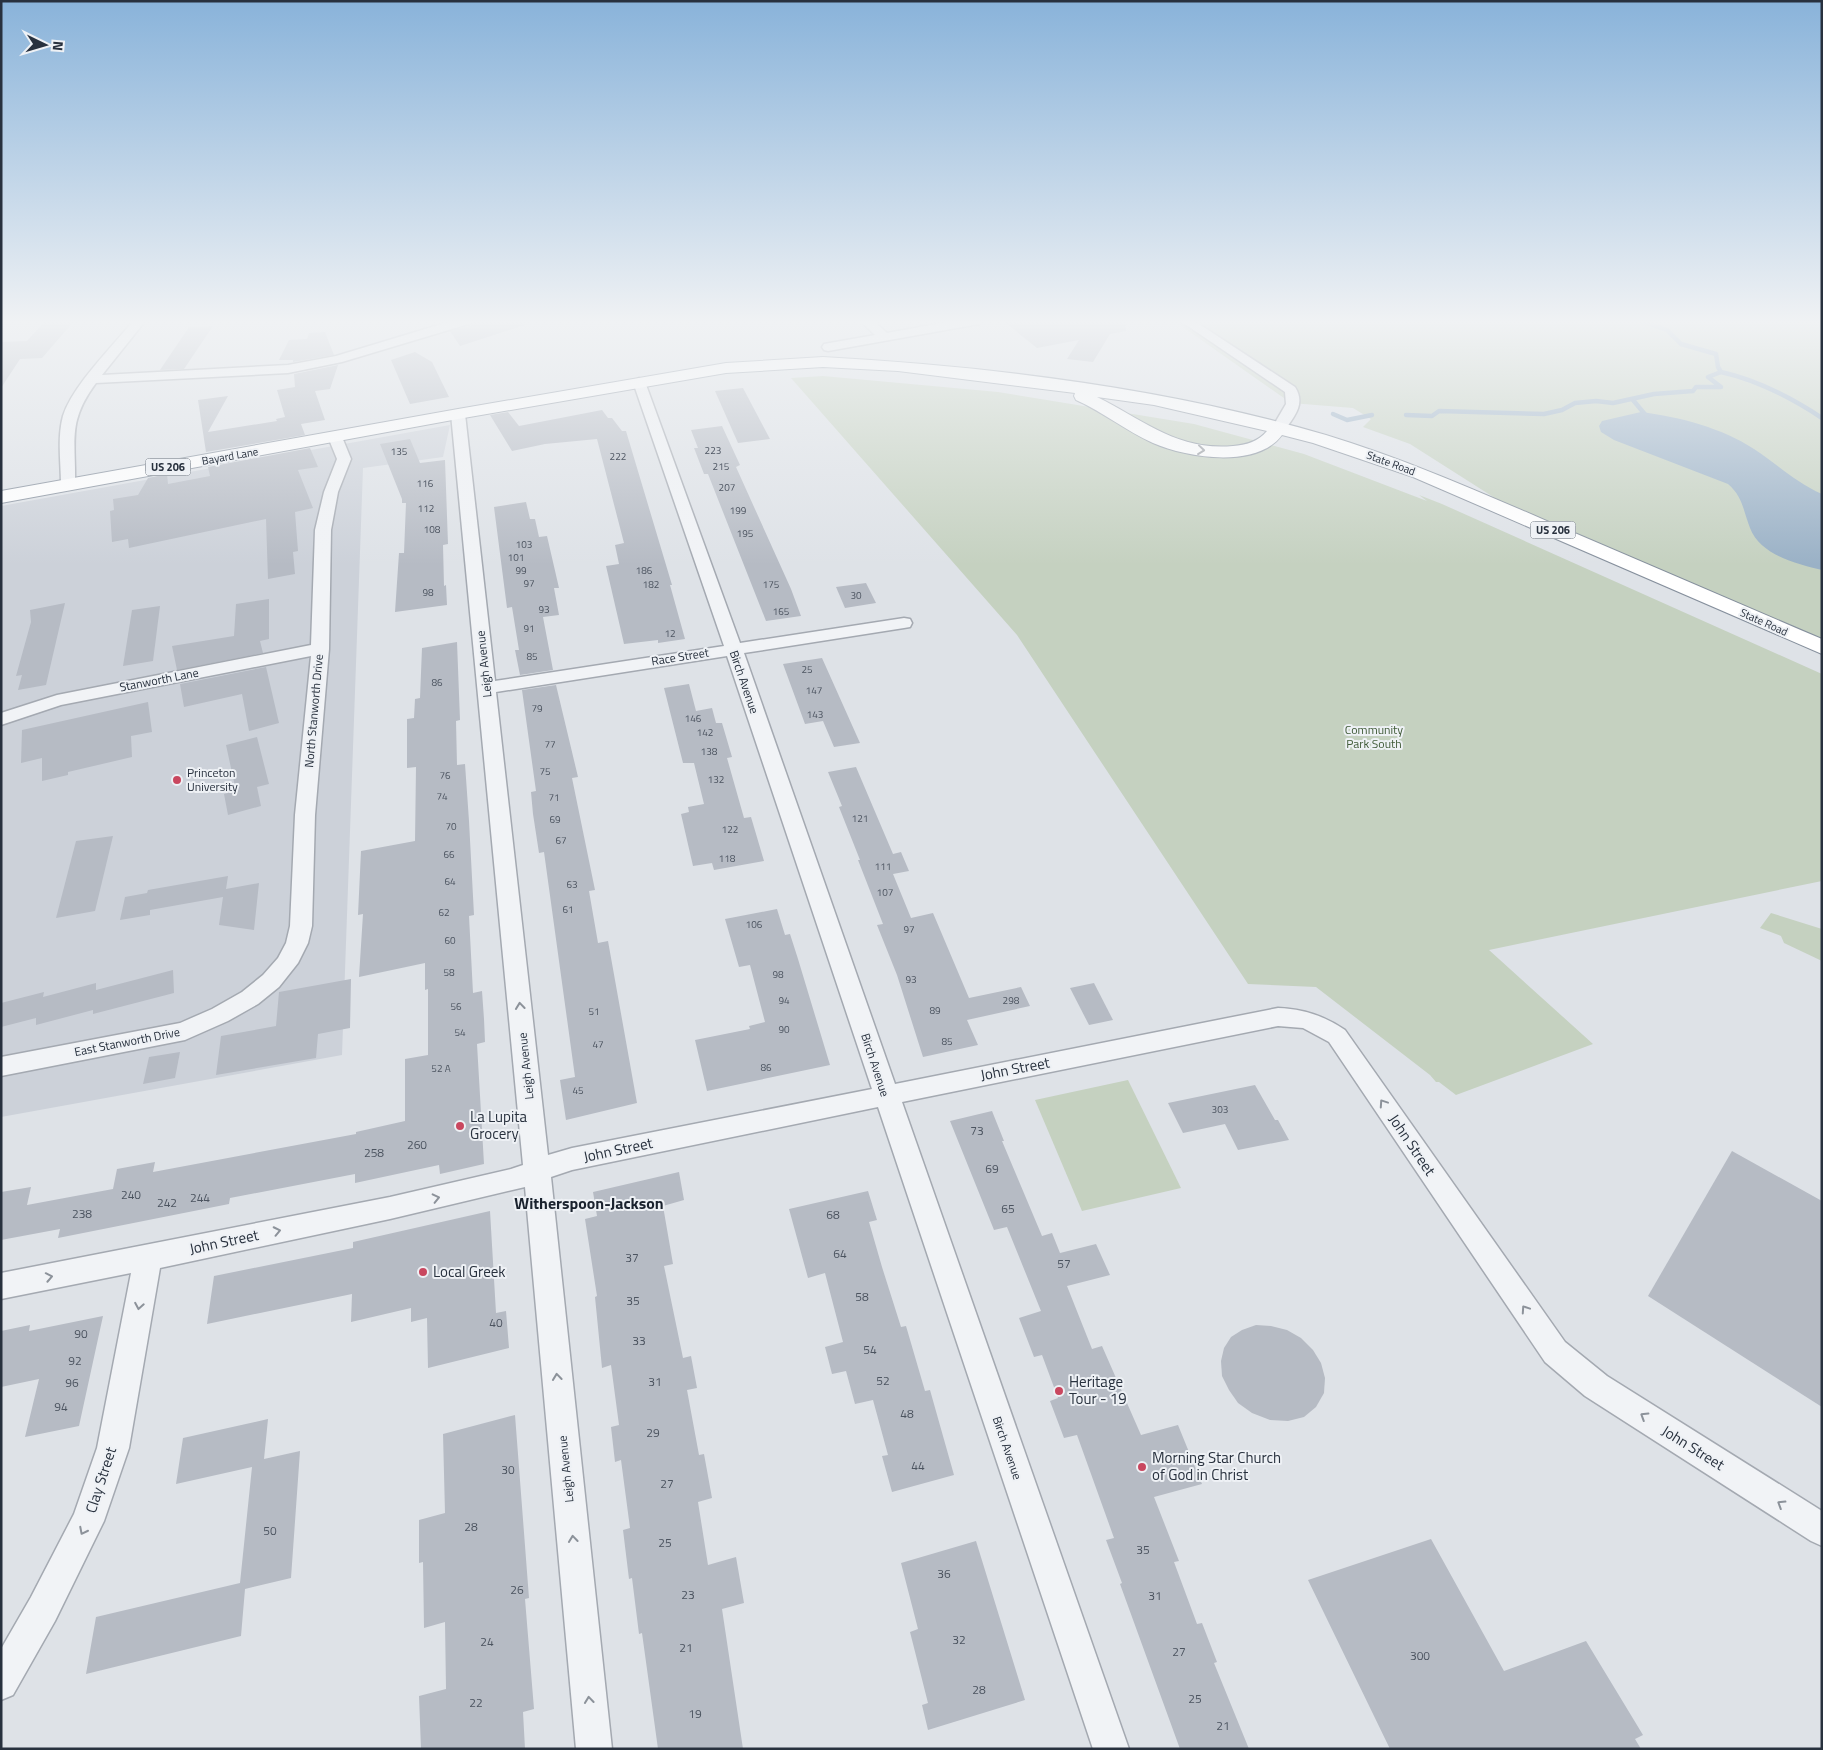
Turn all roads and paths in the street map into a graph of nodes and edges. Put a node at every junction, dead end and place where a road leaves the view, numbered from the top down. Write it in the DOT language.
graph roads {
  1 [pos="77,402"];
  2 [pos="527,402"];
  3 [pos="645,402"];
  4 [pos="1096,402"];
  5 [pos="1161,402"];
  6 [pos="1295,402"];
  7 [pos="458,414"];
  8 [pos="1279,428"];
  9 [pos="335,437"];
  10 [pos="68,485"];
  11 [pos="1,497"];
  12 [pos="904,623"];
  13 [pos="1822,647"];
  14 [pos="320,649"];
  15 [pos="733,649"];
  16 [pos="486,688"];
  17 [pos="1,719"];
  18 [pos="271,981"];
  19 [pos="1,1067"];
  20 [pos="885,1095"];
  21 [pos="537,1172"];
  22 [pos="148,1258"];
  23 [pos="1,1286"];
  24 [pos="1822,1530"];
  25 [pos="1,1683"];
  26 [pos="594,1749"];
  27 [pos="1111,1749"];
  1 -- 10 [label="street"];
  2 -- 7 [label="highway, Bayard Lane / US 206"];
  3 -- 15 [label="street, Birch Avenue"];
  4 -- 8 [label="highway, one-way"];
  5 -- 8 [label="highway, State Road / US 206"];
  6 -- 8 [label="street"];
  7 -- 9 [label="highway, Bayard Lane / US 206"];
  7 -- 16 [label="street, Leigh Avenue"];
  8 -- 13 [label="highway, State Road / US 206"];
  9 -- 10 [label="highway, Bayard Lane / US 206"];
  9 -- 14 [label="street, North Stanworth Drive"];
  10 -- 11 [label="highway, Bayard Lane / US 206"];
  12 -- 15 [label="street, Race Street"];
  14 -- 17 [label="street, Stanworth Lane"];
  14 -- 18 [label="street, North Stanworth Drive"];
  15 -- 16 [label="street, Race Street"];
  15 -- 20 [label="street, Birch Avenue"];
  21 -- 16 [label="street, Leigh Avenue, one-way"];
  18 -- 19 [label="street, East Stanworth Drive"];
  20 -- 21 [label="street, John Street"];
  24 -- 20 [label="street, John Street, one-way"];
  20 -- 27 [label="street, Birch Avenue"];
  22 -- 21 [label="street, John Street, one-way"];
  26 -- 21 [label="street, Leigh Avenue, one-way"];
  23 -- 22 [label="street, John Street, one-way"];
  22 -- 25 [label="street, Clay Street, one-way"];
}
